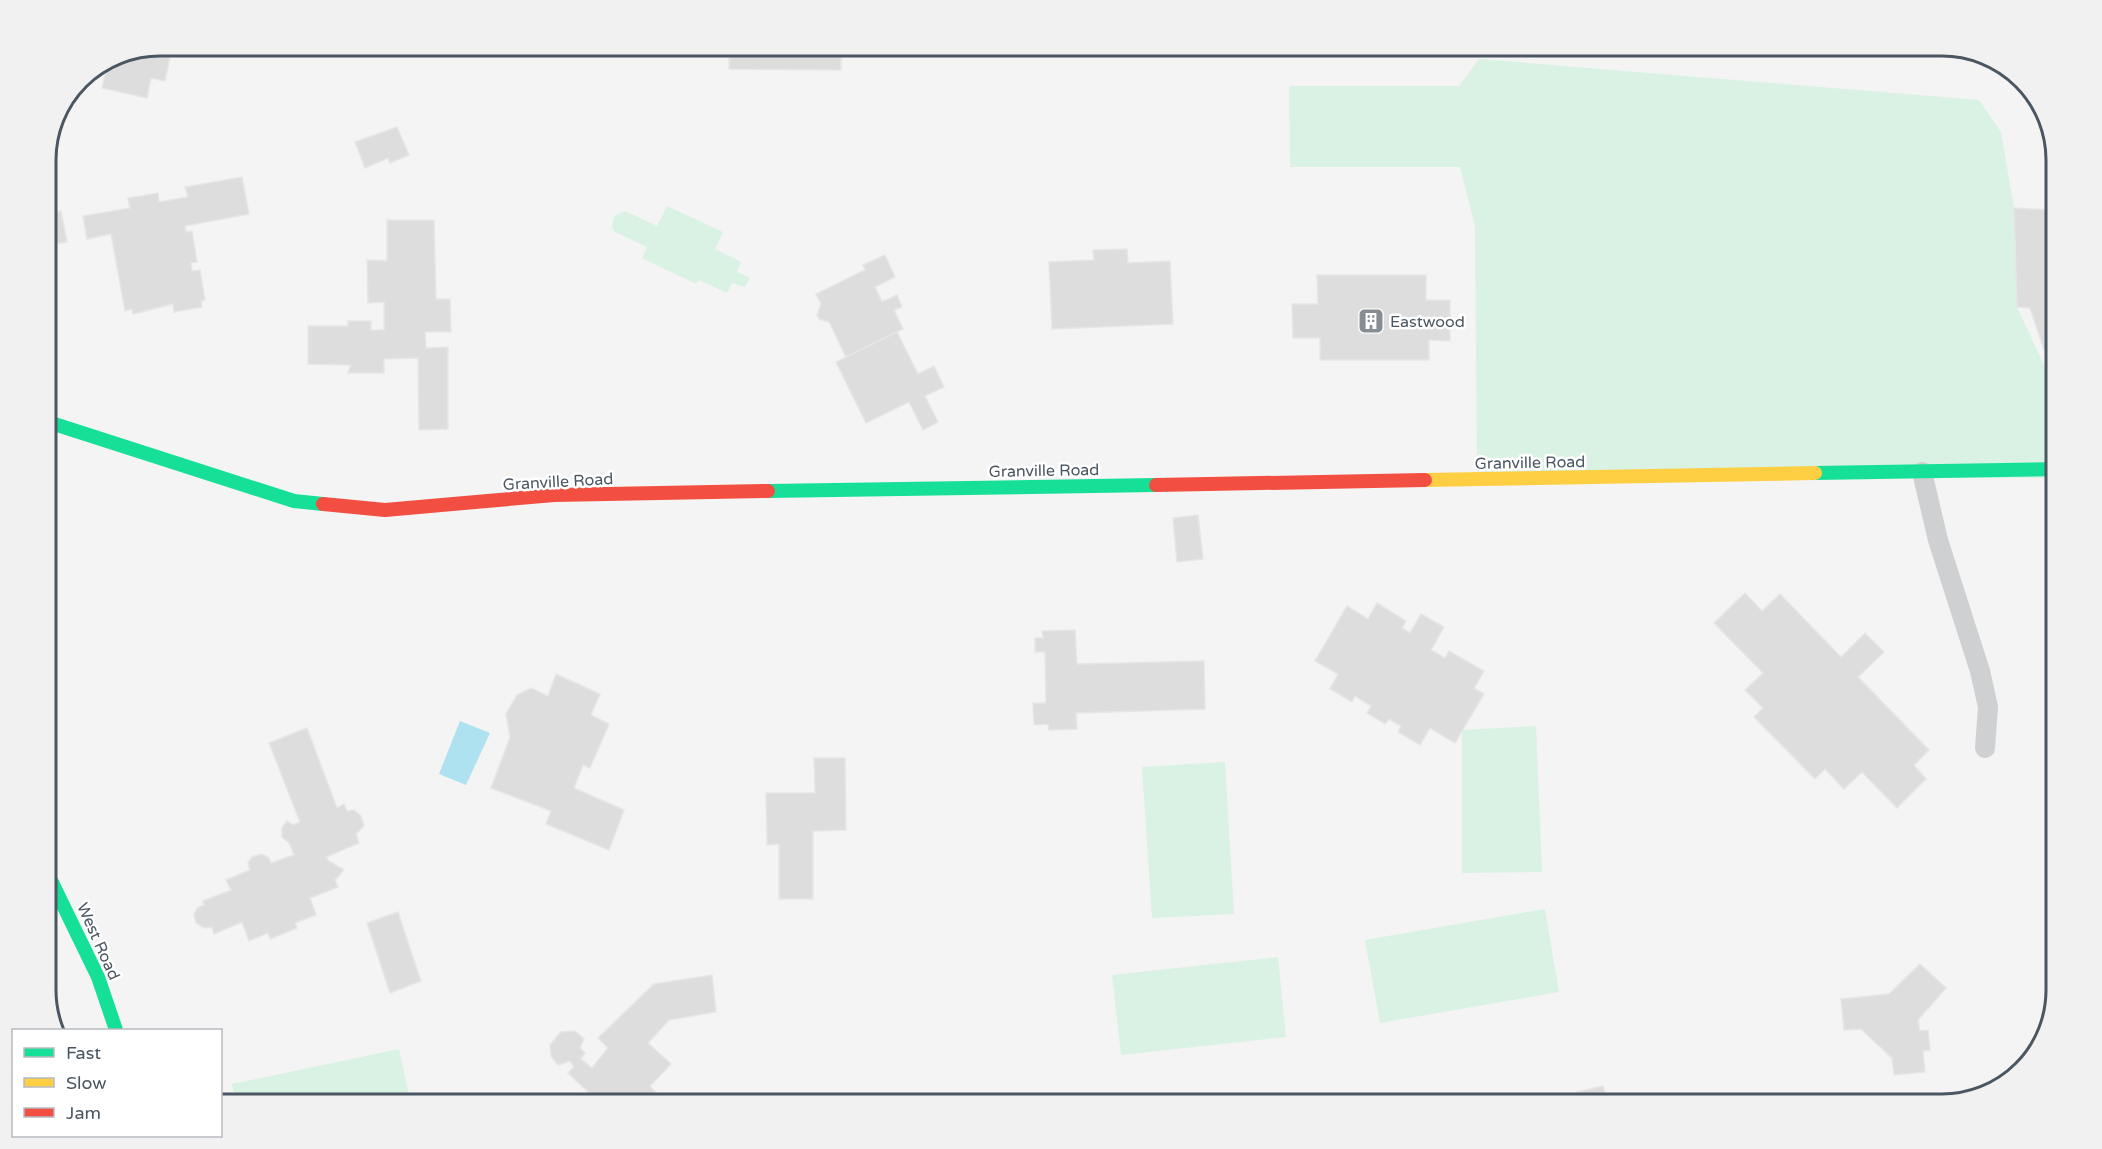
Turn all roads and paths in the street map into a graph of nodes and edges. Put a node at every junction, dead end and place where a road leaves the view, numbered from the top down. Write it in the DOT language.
graph roads {
  1 [pos="56,425"];
  2 [pos="2046,469"];
  3 [pos="1922,472"];
  4 [pos="1985,748"];
  5 [pos="56,891"];
  6 [pos="116,1029"];
  1 -- 3 [label="street, Granville Road"];
  2 -- 3 [label="street, Granville Road"];
  3 -- 4 [label="lane"];
  5 -- 6 [label="street, West Road"];
}
